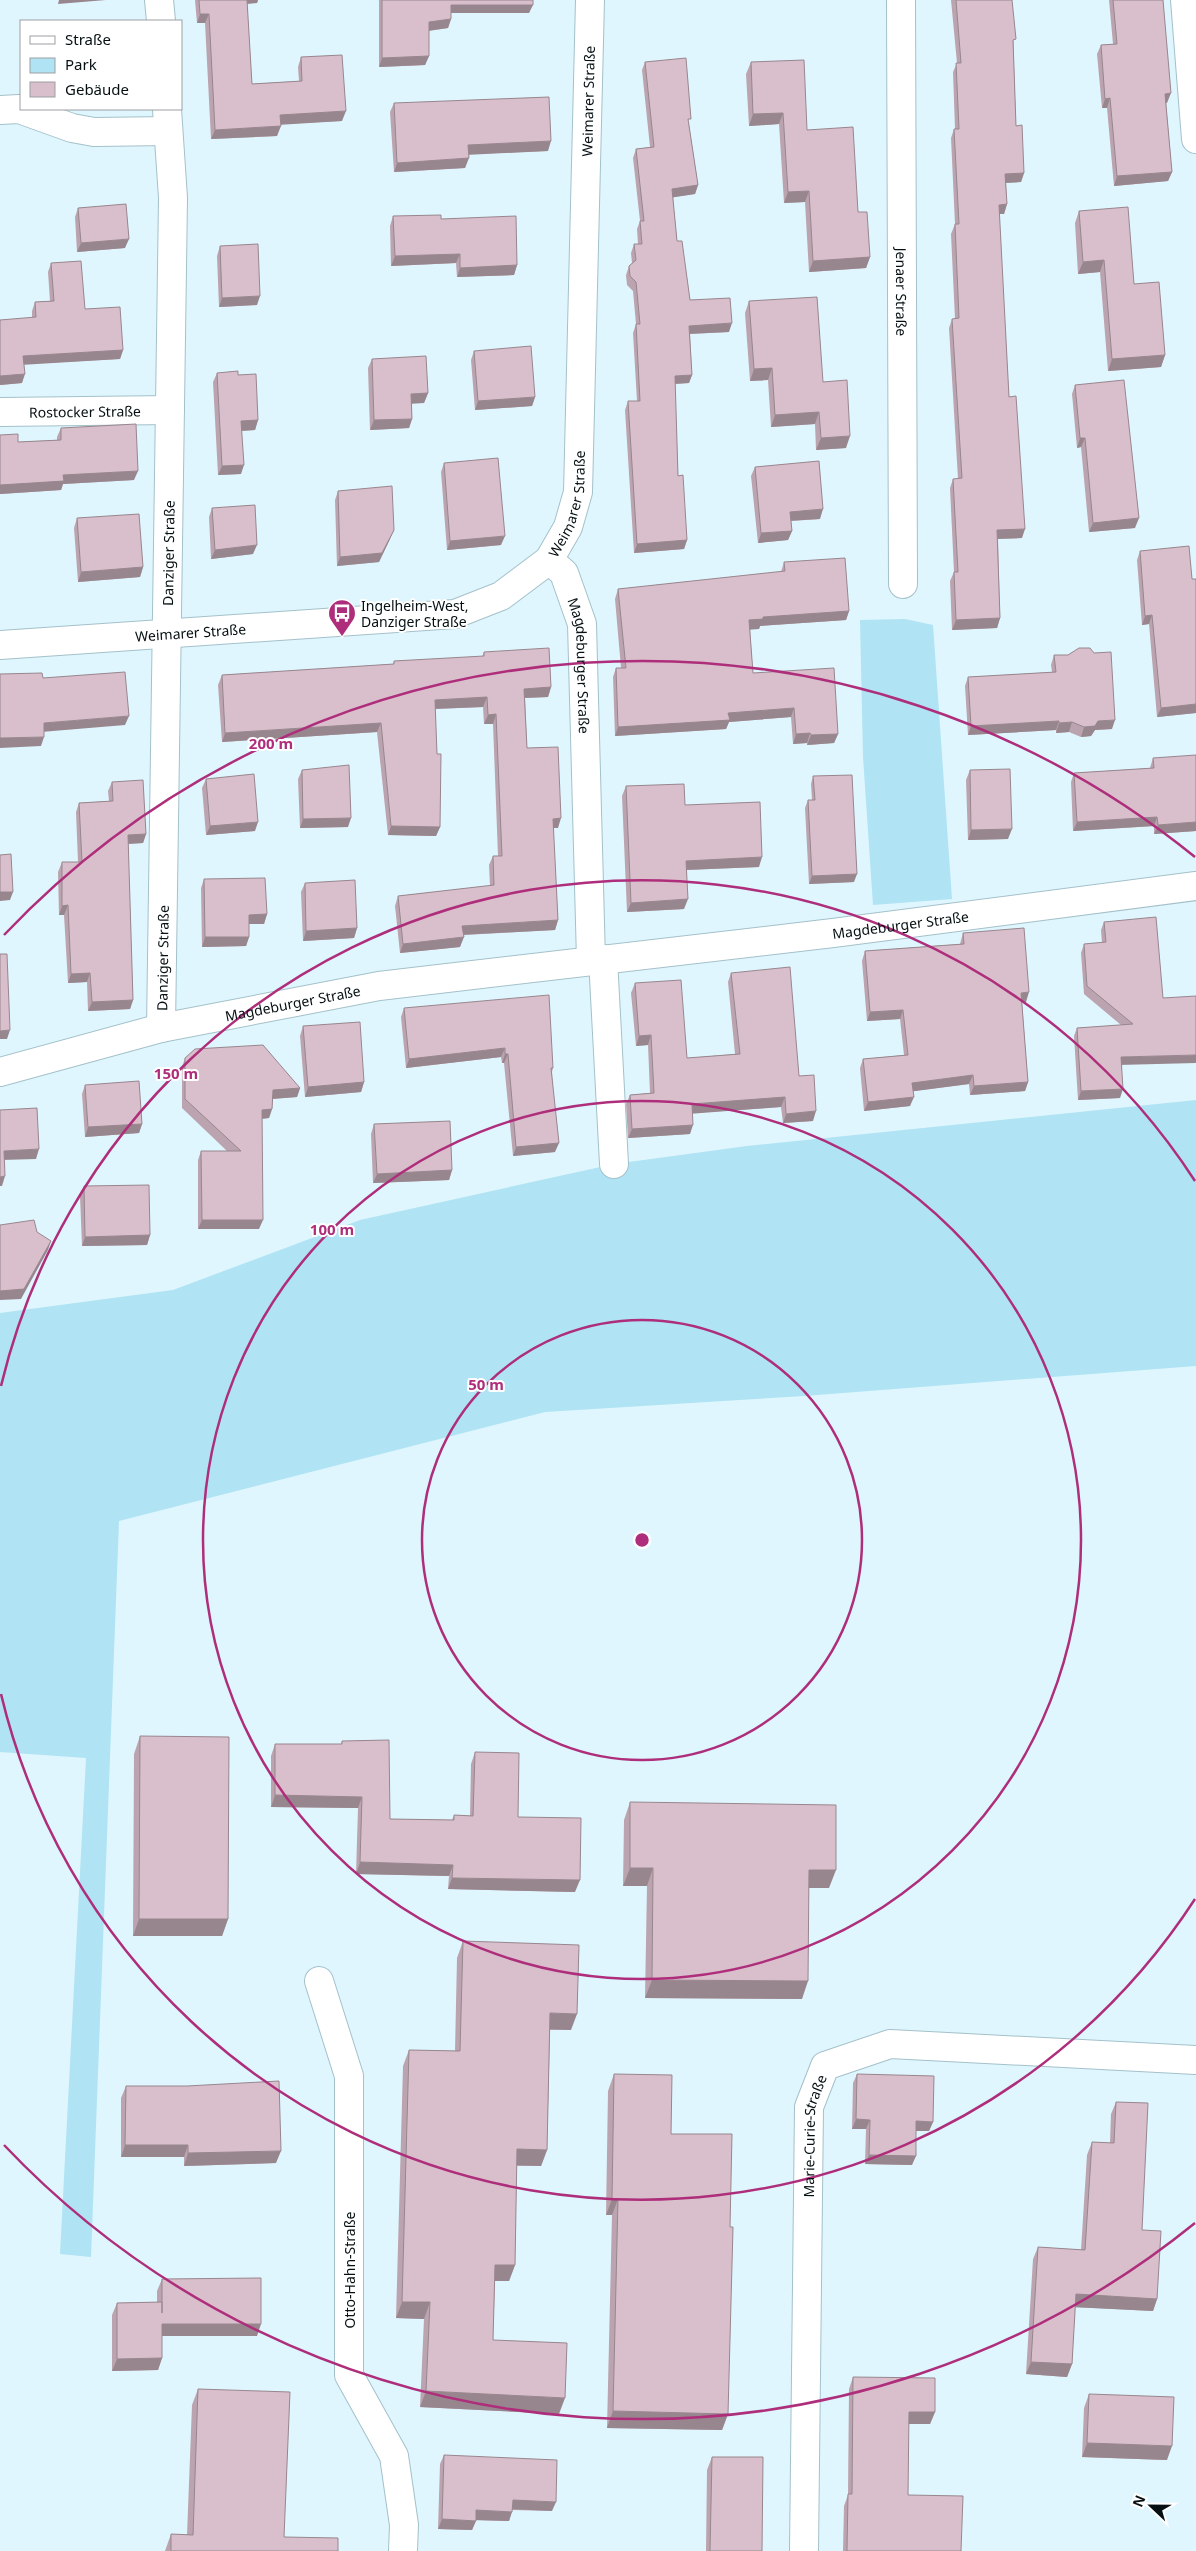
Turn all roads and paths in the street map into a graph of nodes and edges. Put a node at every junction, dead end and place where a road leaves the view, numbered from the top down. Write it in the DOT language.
graph roads {
  1 [pos="159,0"];
  2 [pos="590,0"];
  3 [pos="901,0"];
  4 [pos="1185,0"];
  5 [pos="161,20"];
  6 [pos="14,109"];
  7 [pos="168,120"];
  8 [pos="1196,140"];
  9 [pos="170,410"];
  10 [pos="0,412"];
  11 [pos="549,560"];
  12 [pos="903,584"];
  13 [pos="166,634"];
  14 [pos="0,645"];
  15 [pos="1196,886"];
  16 [pos="597,959"];
  17 [pos="161,1028"];
  18 [pos="0,1072"];
  19 [pos="614,1164"];
  20 [pos="319,1981"];
  21 [pos="1196,2060"];
  22 [pos="403,2551"];
  23 [pos="804,2551"];
  1 -- 5 [label="street"];
  2 -- 11 [label="street, Weimarer Straße"];
  3 -- 12 [label="street, Jenaer Straße"];
  4 -- 8 [label="street"];
  6 -- 7 [label="street"];
  7 -- 9 [label="street, Danziger Straße"];
  9 -- 10 [label="street, Rostocker Straße"];
  9 -- 13 [label="street, Danziger Straße"];
  11 -- 13 [label="street, Weimarer Straße"];
  11 -- 16 [label="street, Magdeburger Straße"];
  13 -- 14 [label="street, Weimarer Straße"];
  13 -- 17 [label="street, Danziger Straße"];
  15 -- 16 [label="street, Magdeburger Straße"];
  16 -- 17 [label="street, Magdeburger Straße"];
  16 -- 19 [label="street, Magdeburger Straße"];
  17 -- 18 [label="street, Magdeburger Straße"];
  20 -- 22 [label="street, Otto-Hahn-Straße"];
  21 -- 23 [label="street, Marie-Curie-Straße"];
}
